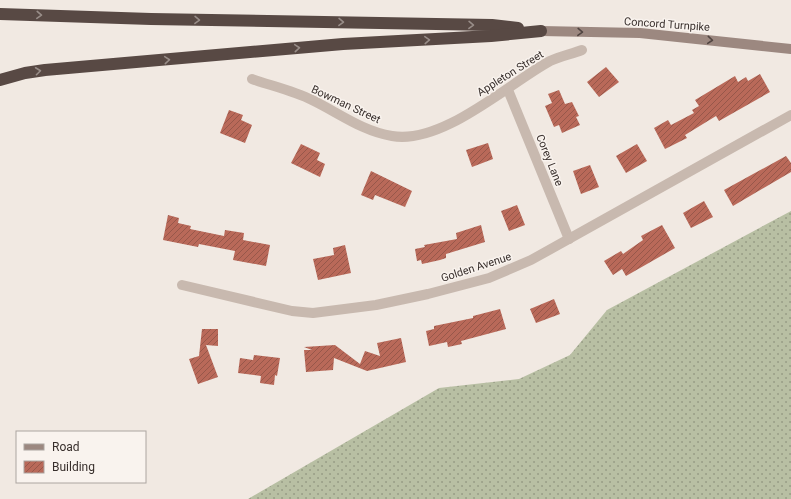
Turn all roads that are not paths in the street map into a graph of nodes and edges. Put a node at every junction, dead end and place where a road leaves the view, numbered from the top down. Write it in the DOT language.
graph roads {
  1 [pos="0,14"];
  2 [pos="541,30"];
  3 [pos="582,50"];
  4 [pos="789,50"];
  5 [pos="252,79"];
  6 [pos="0,80"];
  7 [pos="508,90"];
  8 [pos="474,109"];
  9 [pos="791,115"];
  10 [pos="569,239"];
  11 [pos="182,285"];
  1 -- 2 [label="highway, one-way"];
  2 -- 4 [label="main road, Concord Turnpike, one-way"];
  6 -- 2 [label="highway, one-way"];
  3 -- 7 [label="street, Appleton Street"];
  5 -- 8 [label="street, Bowman Street"];
  7 -- 8 [label="street, Appleton Street"];
  7 -- 10 [label="street, Corey Lane"];
  9 -- 10 [label="street, Golden Avenue"];
  10 -- 11 [label="street, Golden Avenue"];
}
